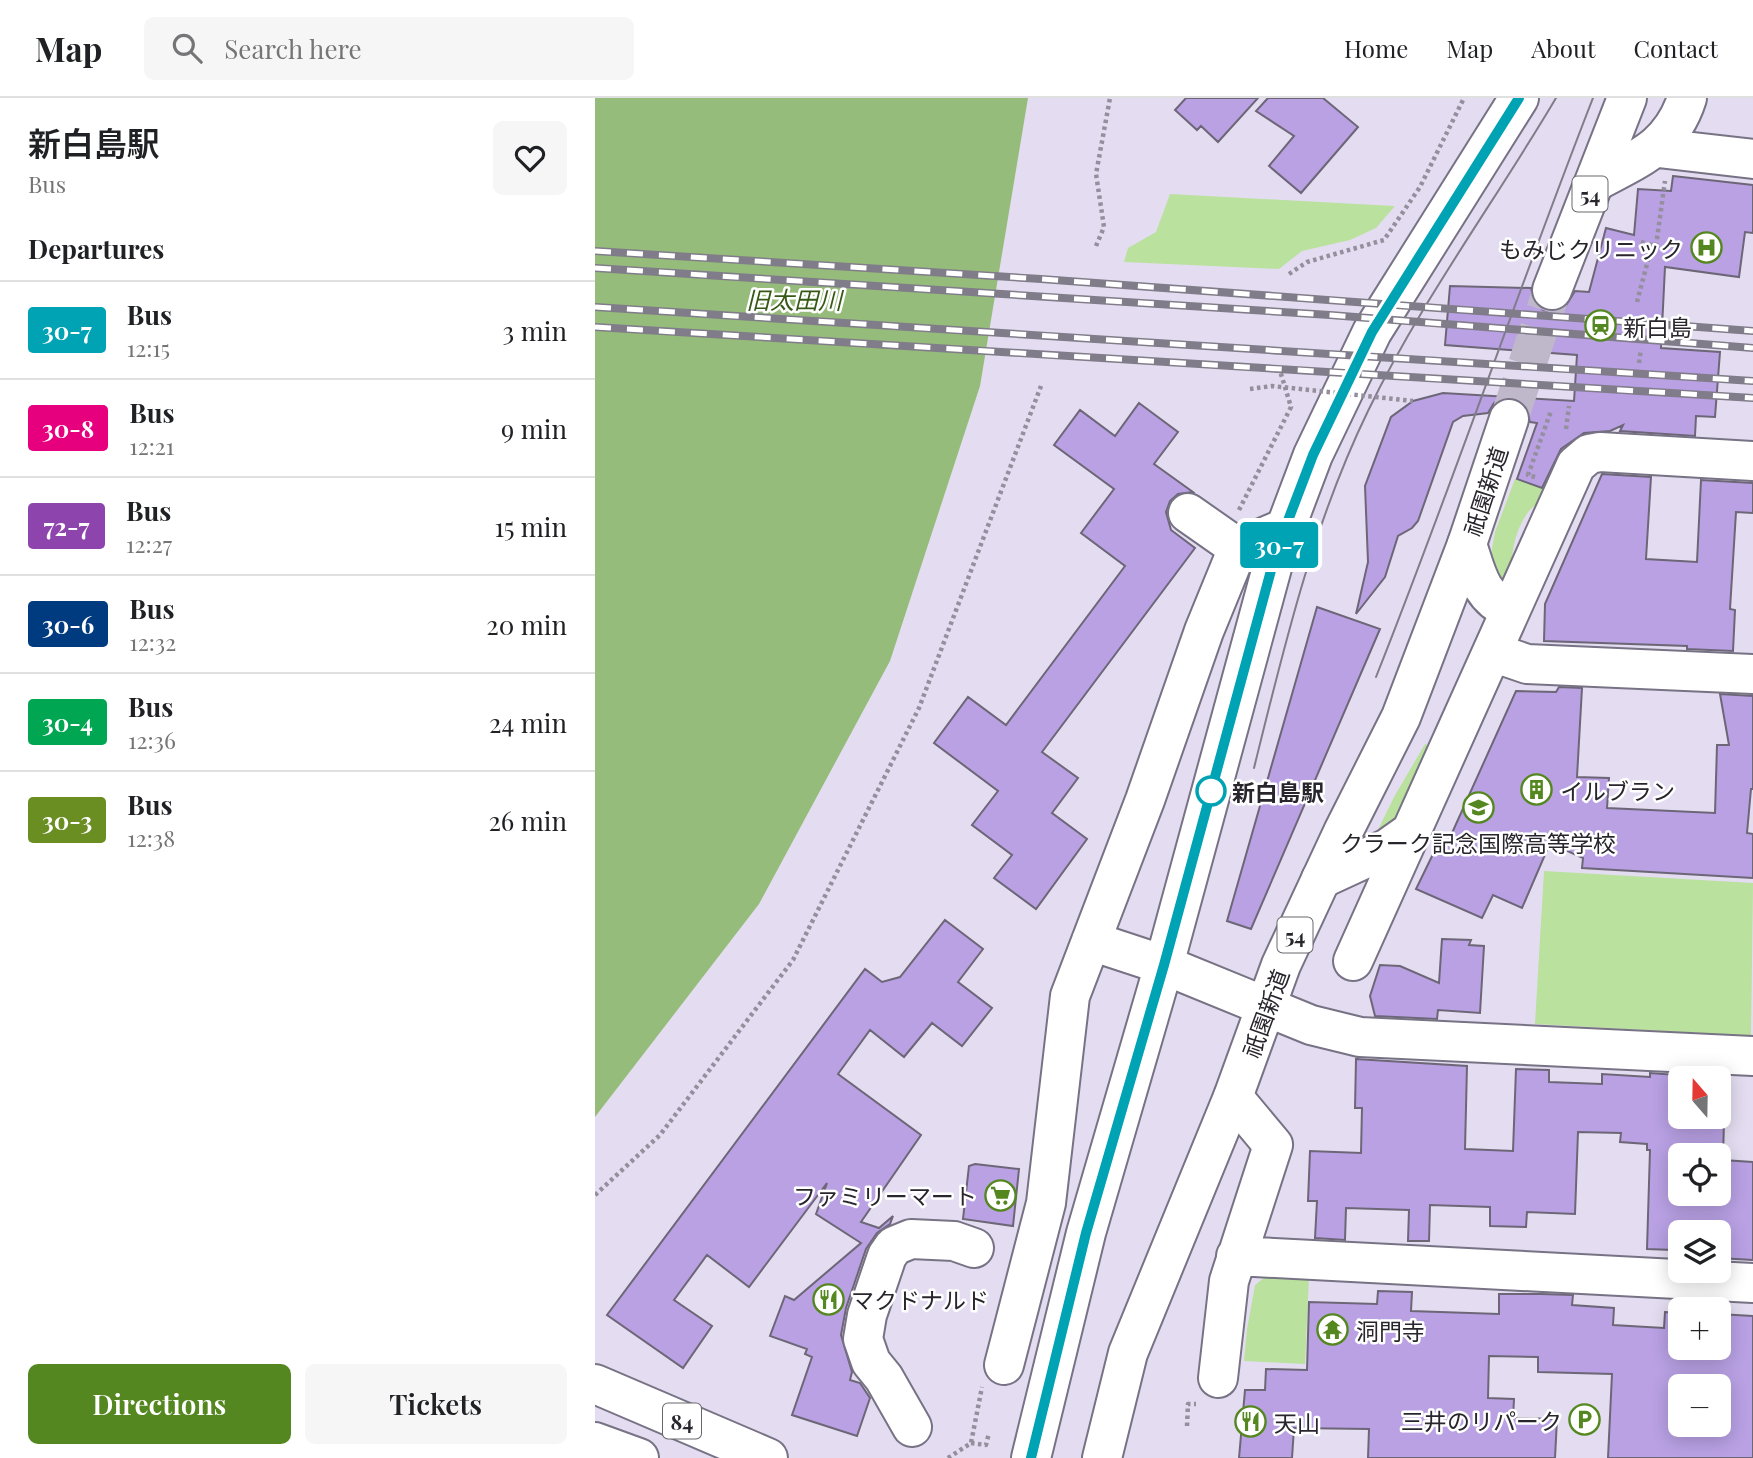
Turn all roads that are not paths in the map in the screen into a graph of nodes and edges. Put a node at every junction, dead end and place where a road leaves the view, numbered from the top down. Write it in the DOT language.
graph roads {
  1 [pos="1519,98"];
  2 [pos="1627,98"];
  3 [pos="1687,98"];
  4 [pos="1662,158"];
  5 [pos="1753,159"];
  6 [pos="1595,182"];
  7 [pos="1552,290"];
  8 [pos="1509,419"];
  9 [pos="1753,450"];
  10 [pos="1607,453"];
  11 [pos="1753,461"];
  12 [pos="1188,513"];
  13 [pos="1285,528"];
  14 [pos="1237,532"];
  15 [pos="1467,544"];
  16 [pos="1510,610"];
  17 [pos="1492,652"];
  18 [pos="1753,674"];
  19 [pos="1412,831"];
  20 [pos="1321,878"];
  21 [pos="1091,941"];
  22 [pos="1353,961"];
  23 [pos="1164,965"];
  24 [pos="1268,1008"];
  25 [pos="1753,1056"];
  26 [pos="1233,1097"];
  27 [pos="974,1248"];
  28 [pos="1236,1256"];
  29 [pos="1029,1268"];
  30 [pos="1753,1283"];
  31 [pos="1063,1331"];
  32 [pos="994,1370"];
  33 [pos="1218,1378"];
  34 [pos="595,1384"];
  35 [pos="912,1427"];
  36 [pos="595,1443"];
  37 [pos="639,1458"];
  38 [pos="768,1458"];
  39 [pos="1031,1458"];
  40 [pos="1102,1458"];
  1 -- 13 [label="main road"];
  2 -- 6 [label="main road, 54"];
  3 -- 4 [label="main road"];
  4 -- 5 [label="main road"];
  4 -- 6 [label="main road"];
  6 -- 7 [label="main road, 54"];
  8 -- 15 [label="main road, 祇園新道 / 54"];
  9 -- 10 [label="main road"];
  10 -- 11 [label="main road"];
  10 -- 16 [label="main road"];
  12 -- 14 [label="main road"];
  13 -- 14 [label="main road"];
  13 -- 23 [label="main road"];
  14 -- 21 [label="main road"];
  15 -- 16 [label="main road"];
  15 -- 20 [label="main road, 祇園新道 / 54"];
  16 -- 17 [label="main road"];
  17 -- 18 [label="main road"];
  17 -- 19 [label="main road"];
  19 -- 20 [label="main road"];
  19 -- 22 [label="main road"];
  20 -- 24 [label="main road, 祇園新道 / 54"];
  21 -- 23 [label="main road"];
  21 -- 29 [label="main road"];
  23 -- 24 [label="main road"];
  23 -- 31 [label="main road"];
  24 -- 25 [label="main road"];
  24 -- 26 [label="main road, 祇園新道 / 54"];
  26 -- 28 [label="main road"];
  26 -- 40 [label="main road, 祇園新道 / 54"];
  27 -- 35 [label="main road"];
  28 -- 30 [label="main road"];
  28 -- 33 [label="main road"];
  29 -- 31 [label="main road"];
  29 -- 32 [label="main road"];
  31 -- 39 [label="main road"];
  34 -- 38 [label="main road, 84"];
  36 -- 37 [label="main road, 84"];
}
